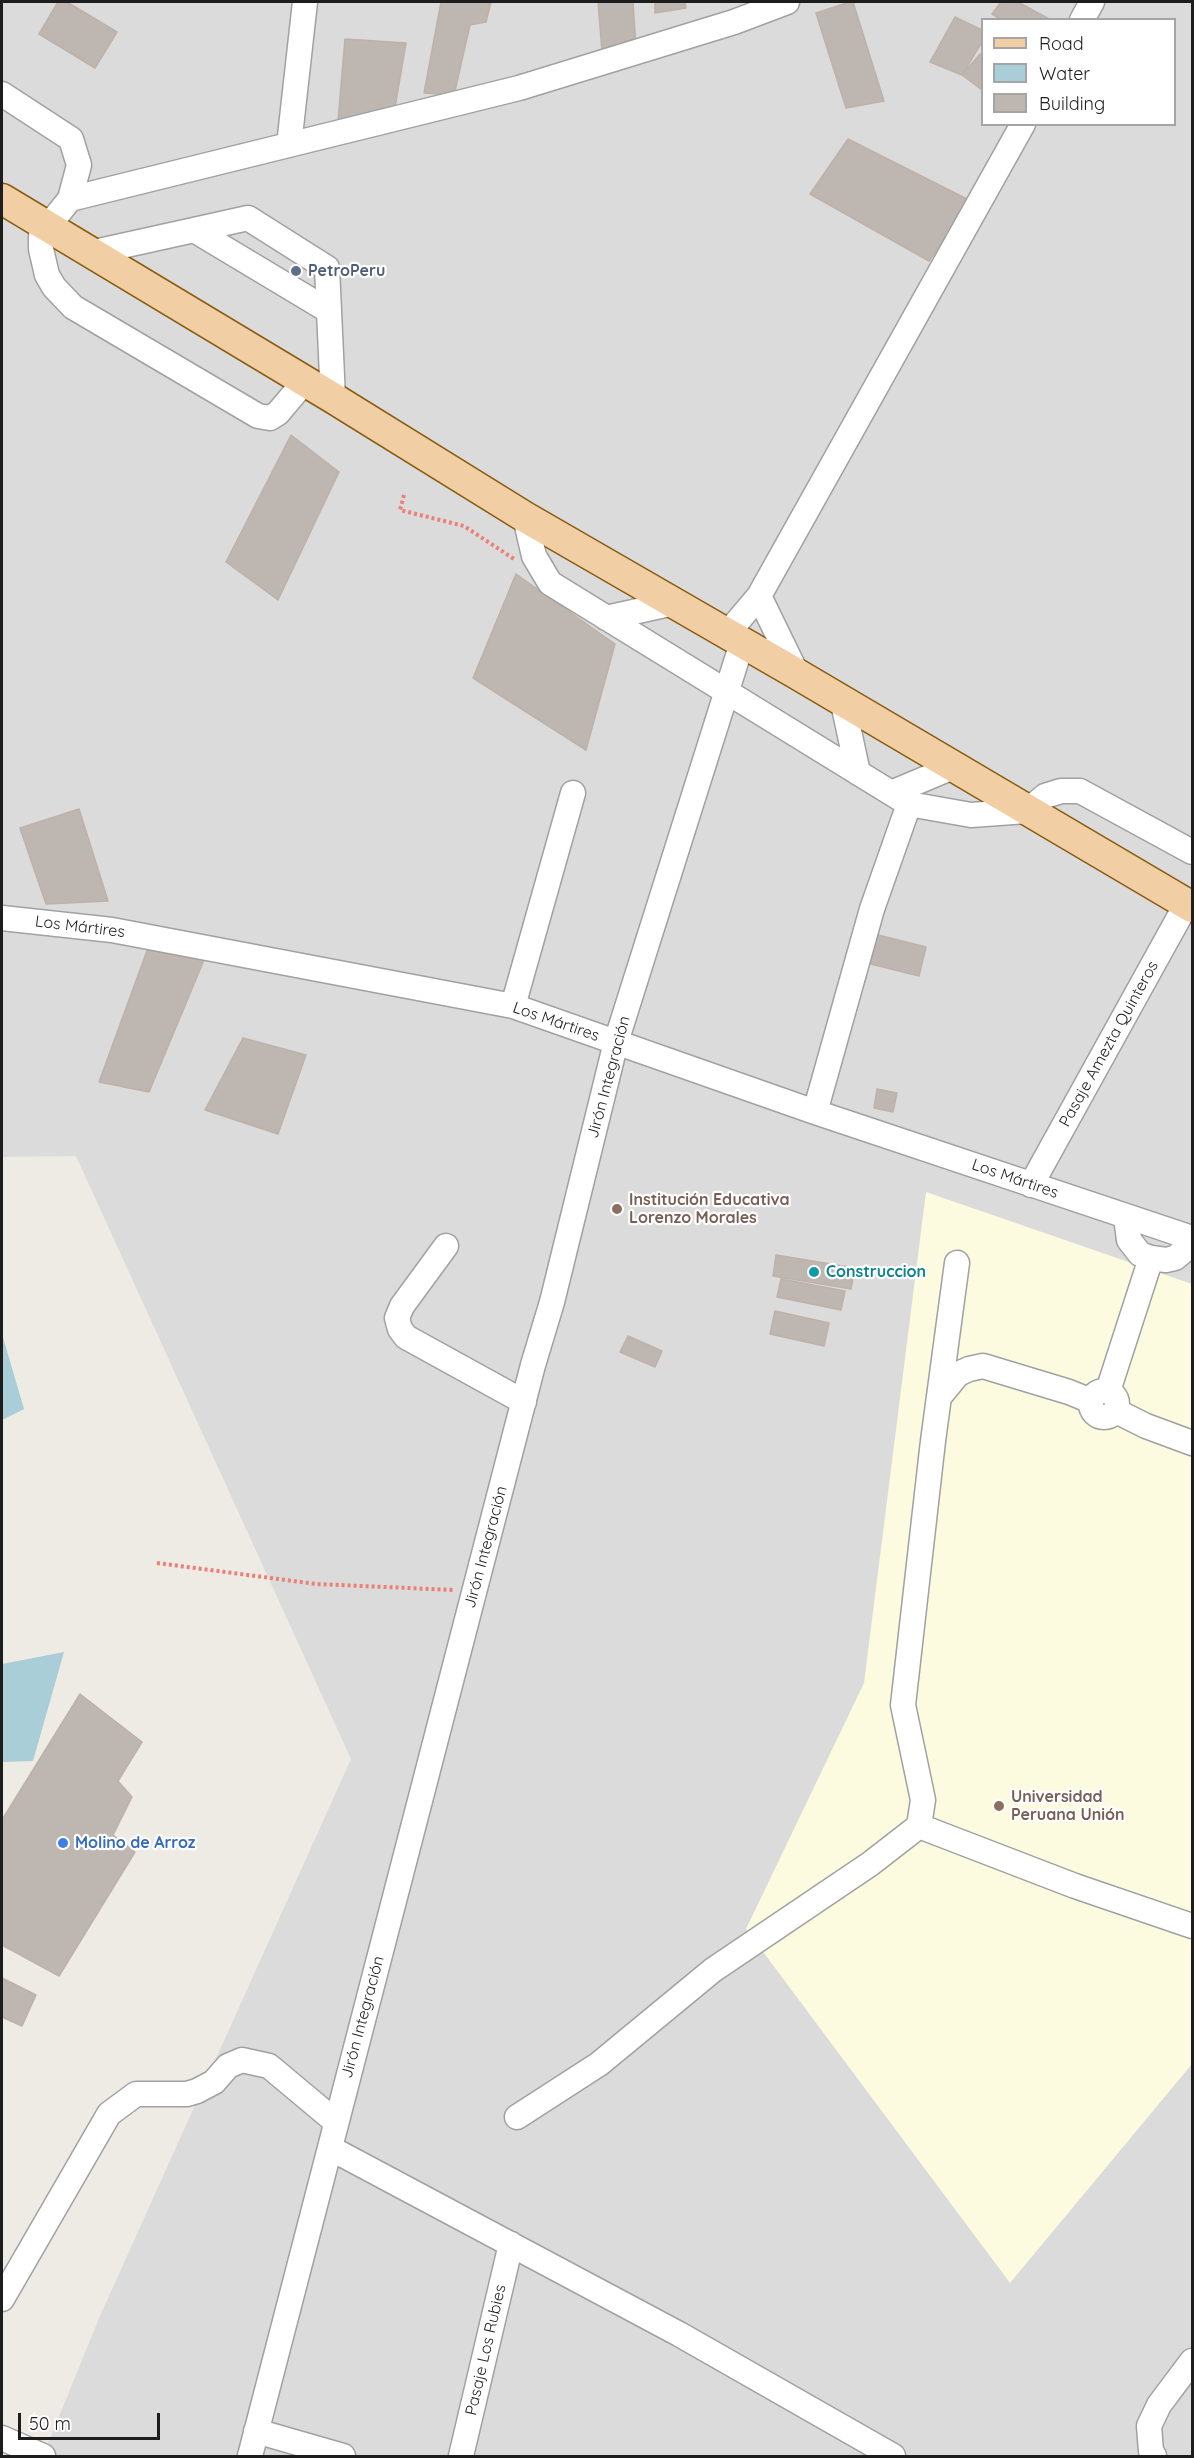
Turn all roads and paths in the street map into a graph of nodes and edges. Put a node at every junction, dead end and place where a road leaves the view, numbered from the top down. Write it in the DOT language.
graph roads {
  1 [pos="305,2"];
  2 [pos="787,2"];
  3 [pos="1092,2"];
  4 [pos="1083,18"];
  5 [pos="2,94"];
  6 [pos="1022,126"];
  7 [pos="289,145"];
  8 [pos="2,199"];
  9 [pos="70,199"];
  10 [pos="47,226"];
  11 [pos="194,231"];
  12 [pos="90,253"];
  13 [pos="329,311"];
  14 [pos="305,381"];
  15 [pos="333,398"];
  16 [pos="404,495"];
  17 [pos="525,517"];
  18 [pos="550,583"];
  19 [pos="759,597"];
  20 [pos="674,603"];
  21 [pos="606,618"];
  22 [pos="735,639"];
  23 [pos="797,674"];
  24 [pos="727,692"];
  25 [pos="843,703"];
  26 [pos="953,767"];
  27 [pos="858,773"];
  28 [pos="573,793"];
  29 [pos="900,799"];
  30 [pos="1027,811"];
  31 [pos="1192,852"];
  32 [pos="1190,905"];
  33 [pos="2,918"];
  34 [pos="513,1006"];
  35 [pos="616,1042"];
  36 [pos="815,1112"];
  37 [pos="1031,1185"];
  38 [pos="1130,1218"];
  39 [pos="1192,1238"];
  40 [pos="446,1246"];
  41 [pos="1151,1258"];
  42 [pos="957,1263"];
  43 [pos="939,1396"];
  44 [pos="1105,1401"];
  45 [pos="524,1402"];
  46 [pos="1192,1443"];
  47 [pos="157,1563"];
  48 [pos="475,1590"];
  49 [pos="919,1826"];
  50 [pos="1192,1926"];
  51 [pos="517,2117"];
  52 [pos="336,2122"];
  53 [pos="330,2148"];
  54 [pos="511,2244"];
  55 [pos="2,2299"];
  56 [pos="1192,2361"];
  57 [pos="256,2431"];
  58 [pos="2,2438"];
  59 [pos="43,2457"];
  60 [pos="250,2457"];
  61 [pos="343,2457"];
  62 [pos="460,2457"];
  63 [pos="893,2457"];
  64 [pos="1154,2457"];
  1 -- 7 [label="street"];
  2 -- 7 [label="street"];
  3 -- 4 [label="street"];
  5 -- 9 [label="street"];
  6 -- 19 [label="street"];
  7 -- 9 [label="street"];
  8 -- 10 [label="main road"];
  9 -- 10 [label="street"];
  10 -- 12 [label="main road"];
  10 -- 14 [label="street"];
  11 -- 12 [label="street"];
  11 -- 13 [label="street"];
  11 -- 13 [label="street"];
  12 -- 14 [label="main road"];
  13 -- 15 [label="street"];
  14 -- 15 [label="main road"];
  15 -- 17 [label="main road"];
  16 -- 18 [label="path"];
  17 -- 18 [label="street"];
  17 -- 20 [label="main road"];
  18 -- 21 [label="street"];
  19 -- 22 [label="street"];
  19 -- 23 [label="street"];
  20 -- 21 [label="street"];
  20 -- 22 [label="main road"];
  21 -- 24 [label="street"];
  22 -- 23 [label="main road"];
  22 -- 24 [label="street, Jirón Integración"];
  23 -- 25 [label="main road"];
  24 -- 27 [label="street"];
  24 -- 35 [label="street, Jirón Integración"];
  25 -- 26 [label="main road"];
  25 -- 27 [label="street"];
  26 -- 29 [label="street"];
  26 -- 30 [label="main road"];
  27 -- 29 [label="street"];
  28 -- 34 [label="street"];
  29 -- 30 [label="street"];
  29 -- 36 [label="street"];
  30 -- 31 [label="street"];
  30 -- 32 [label="main road"];
  32 -- 37 [label="street, Pasaje Amezta Quinteros"];
  33 -- 34 [label="street, Los Mártires"];
  34 -- 35 [label="street, Los Mártires"];
  35 -- 36 [label="street, Los Mártires"];
  35 -- 45 [label="street, Jirón Integración"];
  36 -- 37 [label="street, Los Mártires"];
  37 -- 38 [label="street, Los Mártires"];
  38 -- 39 [label="street, Los Mártires"];
  38 -- 41 [label="street"];
  39 -- 41 [label="street"];
  40 -- 45 [label="street"];
  41 -- 44 [label="street"];
  42 -- 43 [label="street"];
  43 -- 44 [label="street"];
  43 -- 49 [label="street"];
  44 -- 46 [label="street"];
  45 -- 48 [label="street, Jirón Integración"];
  47 -- 48 [label="path"];
  48 -- 52 [label="street, Jirón Integración"];
  49 -- 50 [label="street"];
  49 -- 51 [label="street"];
  52 -- 53 [label="street, Jirón Integración"];
  52 -- 55 [label="street"];
  53 -- 54 [label="street"];
  53 -- 57 [label="street, Jirón Integración"];
  54 -- 62 [label="street, Pasaje Los Rubies"];
  54 -- 63 [label="street"];
  56 -- 64 [label="street"];
  57 -- 60 [label="street, Jirón Integración"];
  57 -- 61 [label="street"];
  58 -- 59 [label="street"];
}
